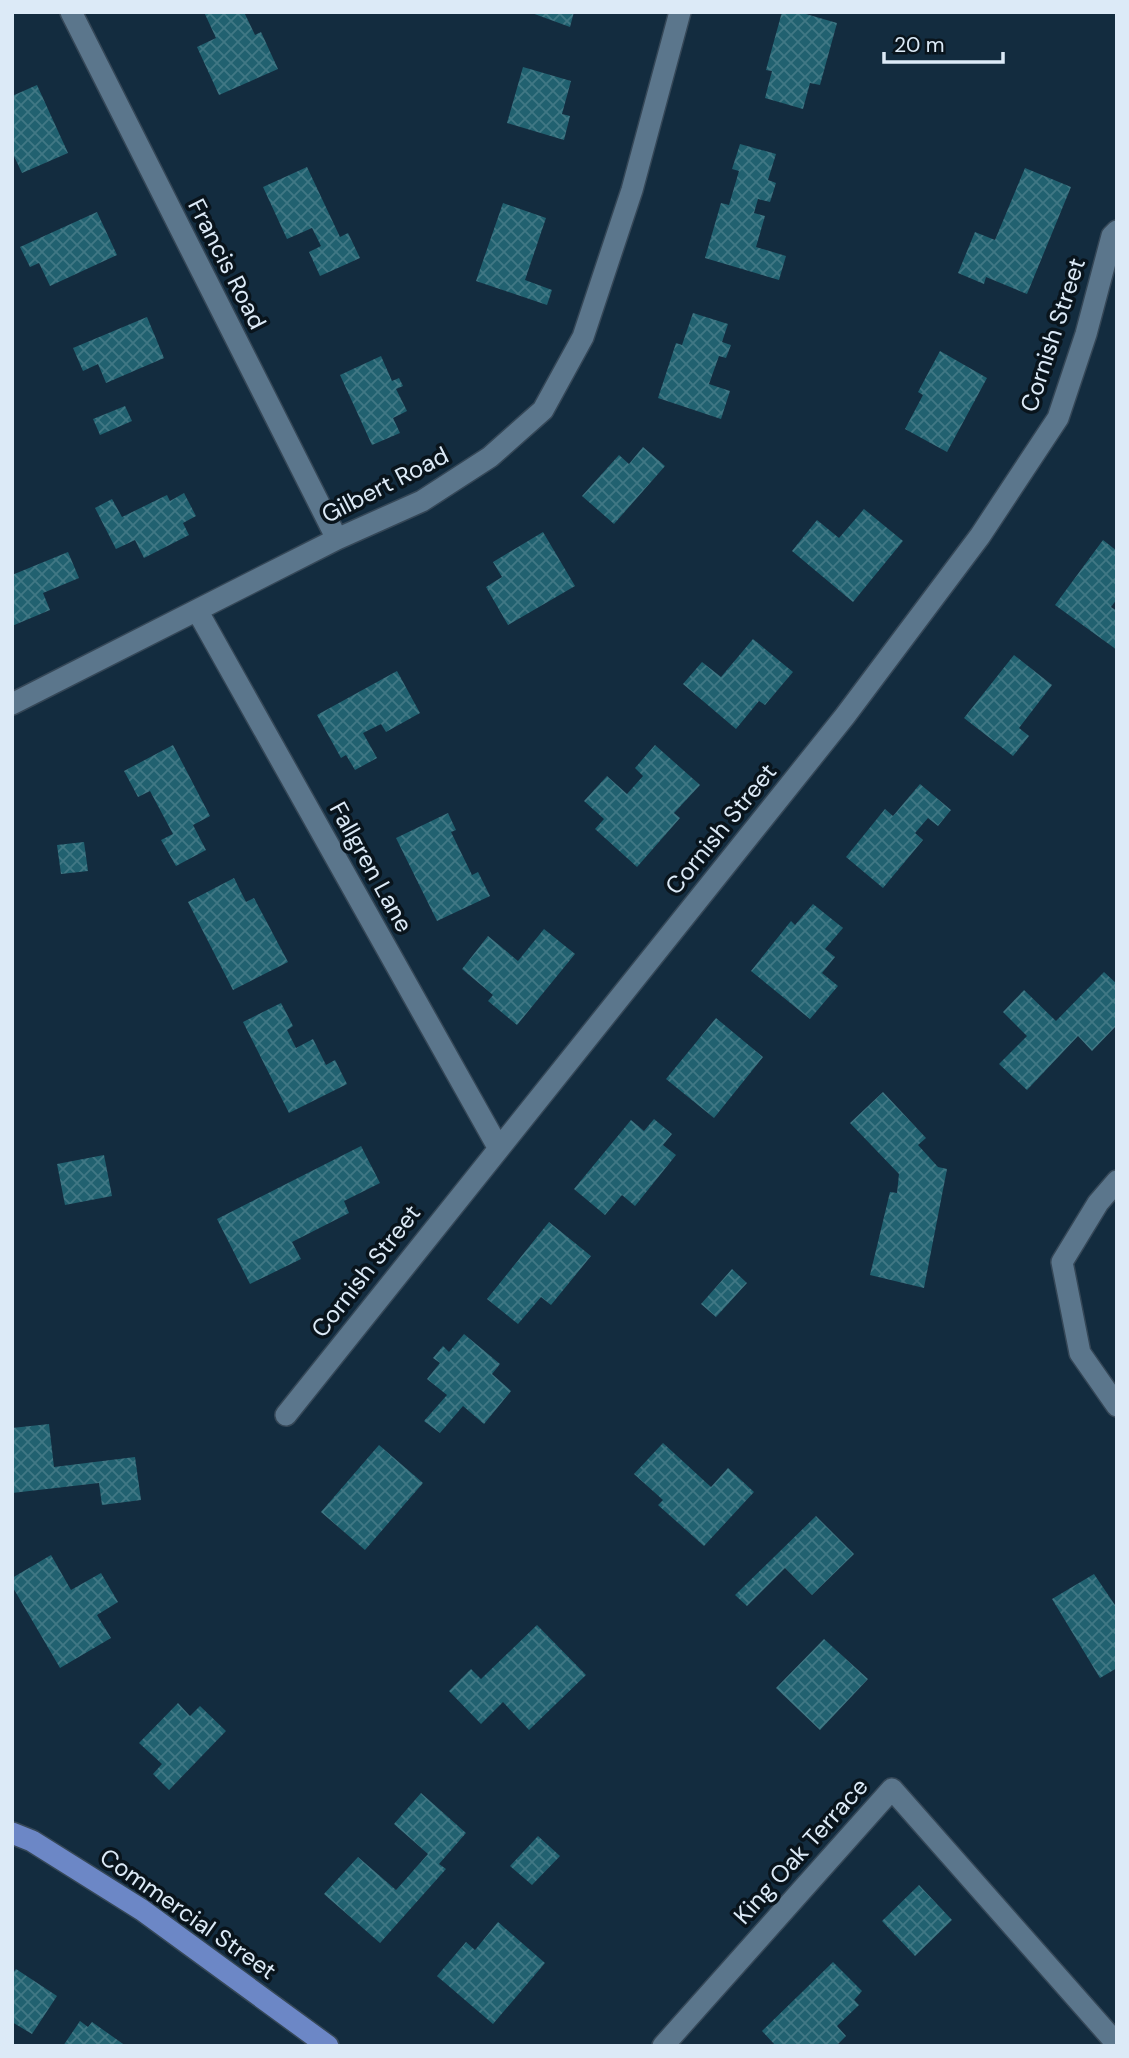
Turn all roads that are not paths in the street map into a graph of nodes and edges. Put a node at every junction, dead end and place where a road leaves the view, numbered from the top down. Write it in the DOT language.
graph roads {
  1 [pos="71,12"];
  2 [pos="680,12"];
  3 [pos="1117,231"];
  4 [pos="337,539"];
  5 [pos="198,612"];
  6 [pos="12,704"];
  7 [pos="498,1147"];
  8 [pos="1117,1181"];
  9 [pos="1117,1406"];
  10 [pos="286,1415"];
  11 [pos="12,1820"];
  12 [pos="22,1837"];
  13 [pos="1117,2045"];
  14 [pos="328,2046"];
  15 [pos="663,2046"];
  1 -- 4 [label="street, Francis Road"];
  2 -- 4 [label="street, Gilbert Road"];
  3 -- 7 [label="street, Cornish Street"];
  4 -- 5 [label="street, Gilbert Road"];
  5 -- 6 [label="street, Gilbert Road"];
  5 -- 7 [label="street, Fallgren Lane"];
  7 -- 10 [label="street, Cornish Street"];
  8 -- 9 [label="street"];
  11 -- 12 [label="main road, Commercial Street"];
  12 -- 14 [label="main road, Commercial Street"];
  13 -- 15 [label="street, King Oak Terrace"];
}
